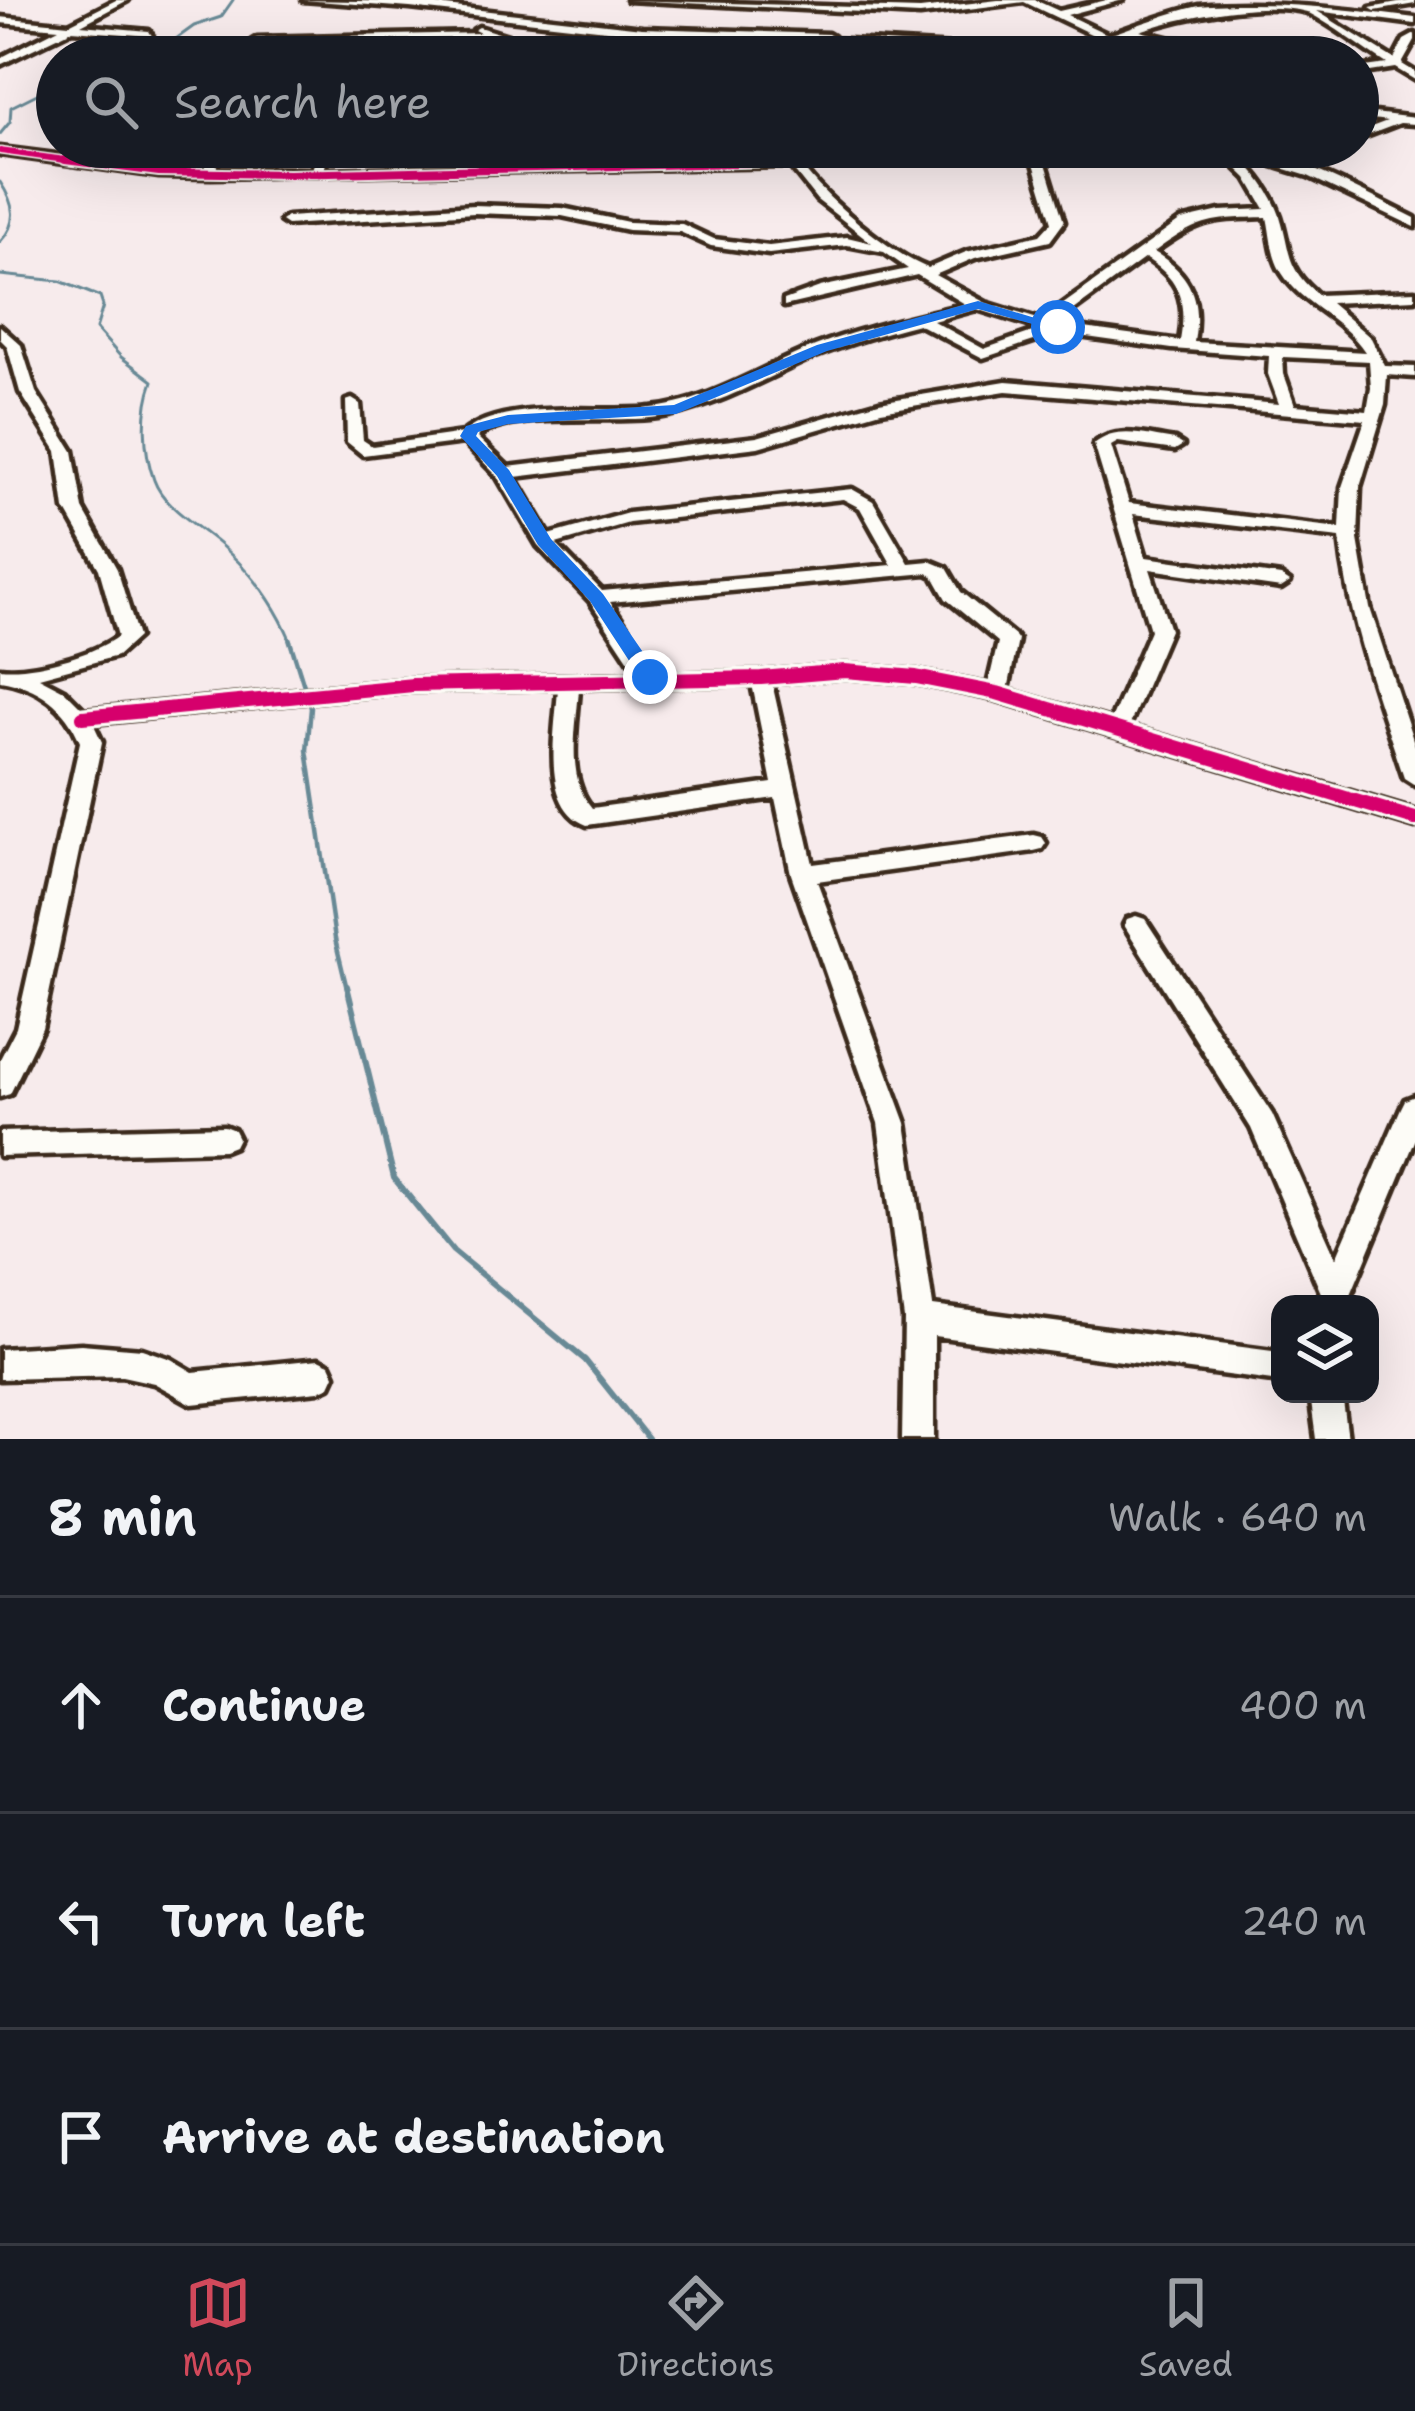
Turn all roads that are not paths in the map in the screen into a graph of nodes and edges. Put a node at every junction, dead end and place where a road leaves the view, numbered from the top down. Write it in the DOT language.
graph roads {
  1 [pos="123,0"];
  2 [pos="308,0"];
  3 [pos="632,0"];
  4 [pos="885,0"];
  5 [pos="1025,0"];
  6 [pos="1118,0"];
  7 [pos="1276,0"];
  8 [pos="666,1"];
  9 [pos="1002,1"];
  10 [pos="1410,1"];
  11 [pos="406,2"];
  12 [pos="781,4"];
  13 [pos="1301,7"];
  14 [pos="428,8"];
  15 [pos="831,9"];
  16 [pos="896,11"];
  17 [pos="1364,13"];
  18 [pos="1060,14"];
  19 [pos="0,20"];
  20 [pos="1415,21"];
  21 [pos="74,26"];
  22 [pos="279,27"];
  23 [pos="626,30"];
  24 [pos="1132,32"];
  25 [pos="149,34"];
  26 [pos="53,36"];
  27 [pos="367,36"];
  28 [pos="490,36"];
  29 [pos="614,36"];
  30 [pos="711,36"];
  31 [pos="826,36"];
  32 [pos="1111,36"];
  33 [pos="1117,36"];
  34 [pos="1152,36"];
  35 [pos="1348,36"];
  36 [pos="1415,37"];
  37 [pos="36,44"];
  38 [pos="0,46"];
  39 [pos="28,48"];
  40 [pos="1379,55"];
  41 [pos="0,62"];
  42 [pos="1396,65"];
  43 [pos="1379,68"];
  44 [pos="1415,77"];
  45 [pos="1379,118"];
  46 [pos="1396,121"];
  47 [pos="1415,121"];
  48 [pos="1379,128"];
  49 [pos="0,151"];
  50 [pos="36,156"];
  51 [pos="149,168"];
  52 [pos="211,168"];
  53 [pos="318,168"];
  54 [pos="507,168"];
  55 [pos="797,168"];
  56 [pos="1041,168"];
  57 [pos="1245,168"];
  58 [pos="1295,168"];
  59 [pos="317,172"];
  60 [pos="211,173"];
  61 [pos="1273,213"];
  62 [pos="1411,218"];
  63 [pos="287,221"];
  64 [pos="892,251"];
  65 [pos="1145,253"];
  66 [pos="926,272"];
  67 [pos="1415,295"];
  68 [pos="1320,299"];
  69 [pos="789,303"];
  70 [pos="978,305"];
  71 [pos="921,320"];
  72 [pos="1051,326"];
  73 [pos="0,330"];
  74 [pos="1187,343"];
  75 [pos="1276,351"];
  76 [pos="1376,363"];
  77 [pos="1415,372"];
  78 [pos="352,404"];
  79 [pos="1289,409"];
  80 [pos="1374,416"];
  81 [pos="468,436"];
  82 [pos="1175,445"];
  83 [pos="504,473"];
  84 [pos="1120,507"];
  85 [pos="1349,534"];
  86 [pos="544,542"];
  87 [pos="1136,561"];
  88 [pos="902,567"];
  89 [pos="1281,582"];
  90 [pos="597,597"];
  91 [pos="10,675"];
  92 [pos="650,677"];
  93 [pos="761,678"];
  94 [pos="569,680"];
  95 [pos="998,693"];
  96 [pos="83,717"];
  97 [pos="1118,728"];
  98 [pos="1415,778"];
  99 [pos="782,789"];
  100 [pos="1415,818"];
  101 [pos="1034,843"];
  102 [pos="803,874"];
  103 [pos="1136,925"];
  104 [pos="0,1086"];
  105 [pos="1415,1108"];
  106 [pos="224,1138"];
  107 [pos="0,1144"];
  108 [pos="1334,1295"];
  109 [pos="1334,1295"];
  110 [pos="919,1319"];
  111 [pos="0,1364"];
  112 [pos="1271,1366"];
  113 [pos="319,1375"];
  114 [pos="1327,1403"];
  115 [pos="918,1439"];
  116 [pos="1332,1439"];
  1 -- 21 [label="street"];
  2 -- 11 [label="street"];
  3 -- 8 [label="street"];
  4 -- 16 [label="street"];
  5 -- 9 [label="street"];
  5 -- 18 [label="street"];
  6 -- 18 [label="street"];
  7 -- 13 [label="street"];
  7 -- 24 [label="street"];
  8 -- 12 [label="street"];
  9 -- 16 [label="street"];
  10 -- 17 [label="street"];
  11 -- 14 [label="street"];
  12 -- 15 [label="street"];
  13 -- 17 [label="street"];
  13 -- 35 [label="street"];
  14 -- 23 [label="street"];
  14 -- 28 [label="street"];
  15 -- 16 [label="street"];
  15 -- 31 [label="street"];
  17 -- 20 [label="street"];
  18 -- 32 [label="street"];
  19 -- 21 [label="street"];
  21 -- 25 [label="street"];
  21 -- 26 [label="street"];
  22 -- 27 [label="street"];
  23 -- 29 [label="street"];
  23 -- 30 [label="street"];
  24 -- 33 [label="street"];
  24 -- 34 [label="street"];
  36 -- 42 [label="street"];
  37 -- 39 [label="street"];
  38 -- 39 [label="street"];
  39 -- 41 [label="street"];
  40 -- 42 [label="street"];
  42 -- 43 [label="street"];
  42 -- 44 [label="street"];
  45 -- 46 [label="street"];
  46 -- 47 [label="street"];
  46 -- 48 [label="street"];
  49 -- 50 [label="street"];
  51 -- 60 [label="street"];
  52 -- 60 [label="street"];
  53 -- 59 [label="street"];
  54 -- 59 [label="street"];
  55 -- 64 [label="street"];
  56 -- 66 [label="street"];
  57 -- 61 [label="street"];
  58 -- 62 [label="street"];
  59 -- 60 [label="street"];
  61 -- 65 [label="street"];
  61 -- 68 [label="street"];
  63 -- 64 [label="street"];
  64 -- 66 [label="street"];
  65 -- 72 [label="street"];
  65 -- 74 [label="street"];
  66 -- 69 [label="street"];
  66 -- 70 [label="street"];
  67 -- 68 [label="street"];
  68 -- 76 [label="street"];
  70 -- 71 [label="street"];
  70 -- 72 [label="street"];
  71 -- 72 [label="street"];
  71 -- 81 [label="street"];
  72 -- 74 [label="street"];
  73 -- 91 [label="street"];
  74 -- 75 [label="street"];
  75 -- 76 [label="street"];
  75 -- 79 [label="street"];
  76 -- 77 [label="street"];
  76 -- 80 [label="street"];
  78 -- 81 [label="street"];
  79 -- 80 [label="street"];
  79 -- 83 [label="street"];
  80 -- 85 [label="street"];
  81 -- 83 [label="street"];
  82 -- 84 [label="street"];
  83 -- 86 [label="street"];
  84 -- 85 [label="street"];
  84 -- 87 [label="street"];
  85 -- 98 [label="street"];
  86 -- 88 [label="street"];
  86 -- 90 [label="street"];
  87 -- 89 [label="street"];
  87 -- 97 [label="street"];
  88 -- 90 [label="street"];
  88 -- 95 [label="street"];
  90 -- 92 [label="street"];
  91 -- 96 [label="street"];
  92 -- 93 [label="street"];
  92 -- 94 [label="street"];
  93 -- 95 [label="street"];
  93 -- 99 [label="street"];
  94 -- 96 [label="street"];
  94 -- 99 [label="street"];
  95 -- 97 [label="street"];
  96 -- 104 [label="street"];
  97 -- 100 [label="street"];
  99 -- 102 [label="street"];
  101 -- 102 [label="street"];
  102 -- 110 [label="street"];
  103 -- 108 [label="street"];
  105 -- 109 [label="street"];
  106 -- 107 [label="street"];
  110 -- 112 [label="street"];
  110 -- 115 [label="street"];
  111 -- 113 [label="street"];
  114 -- 116 [label="street"];
}
